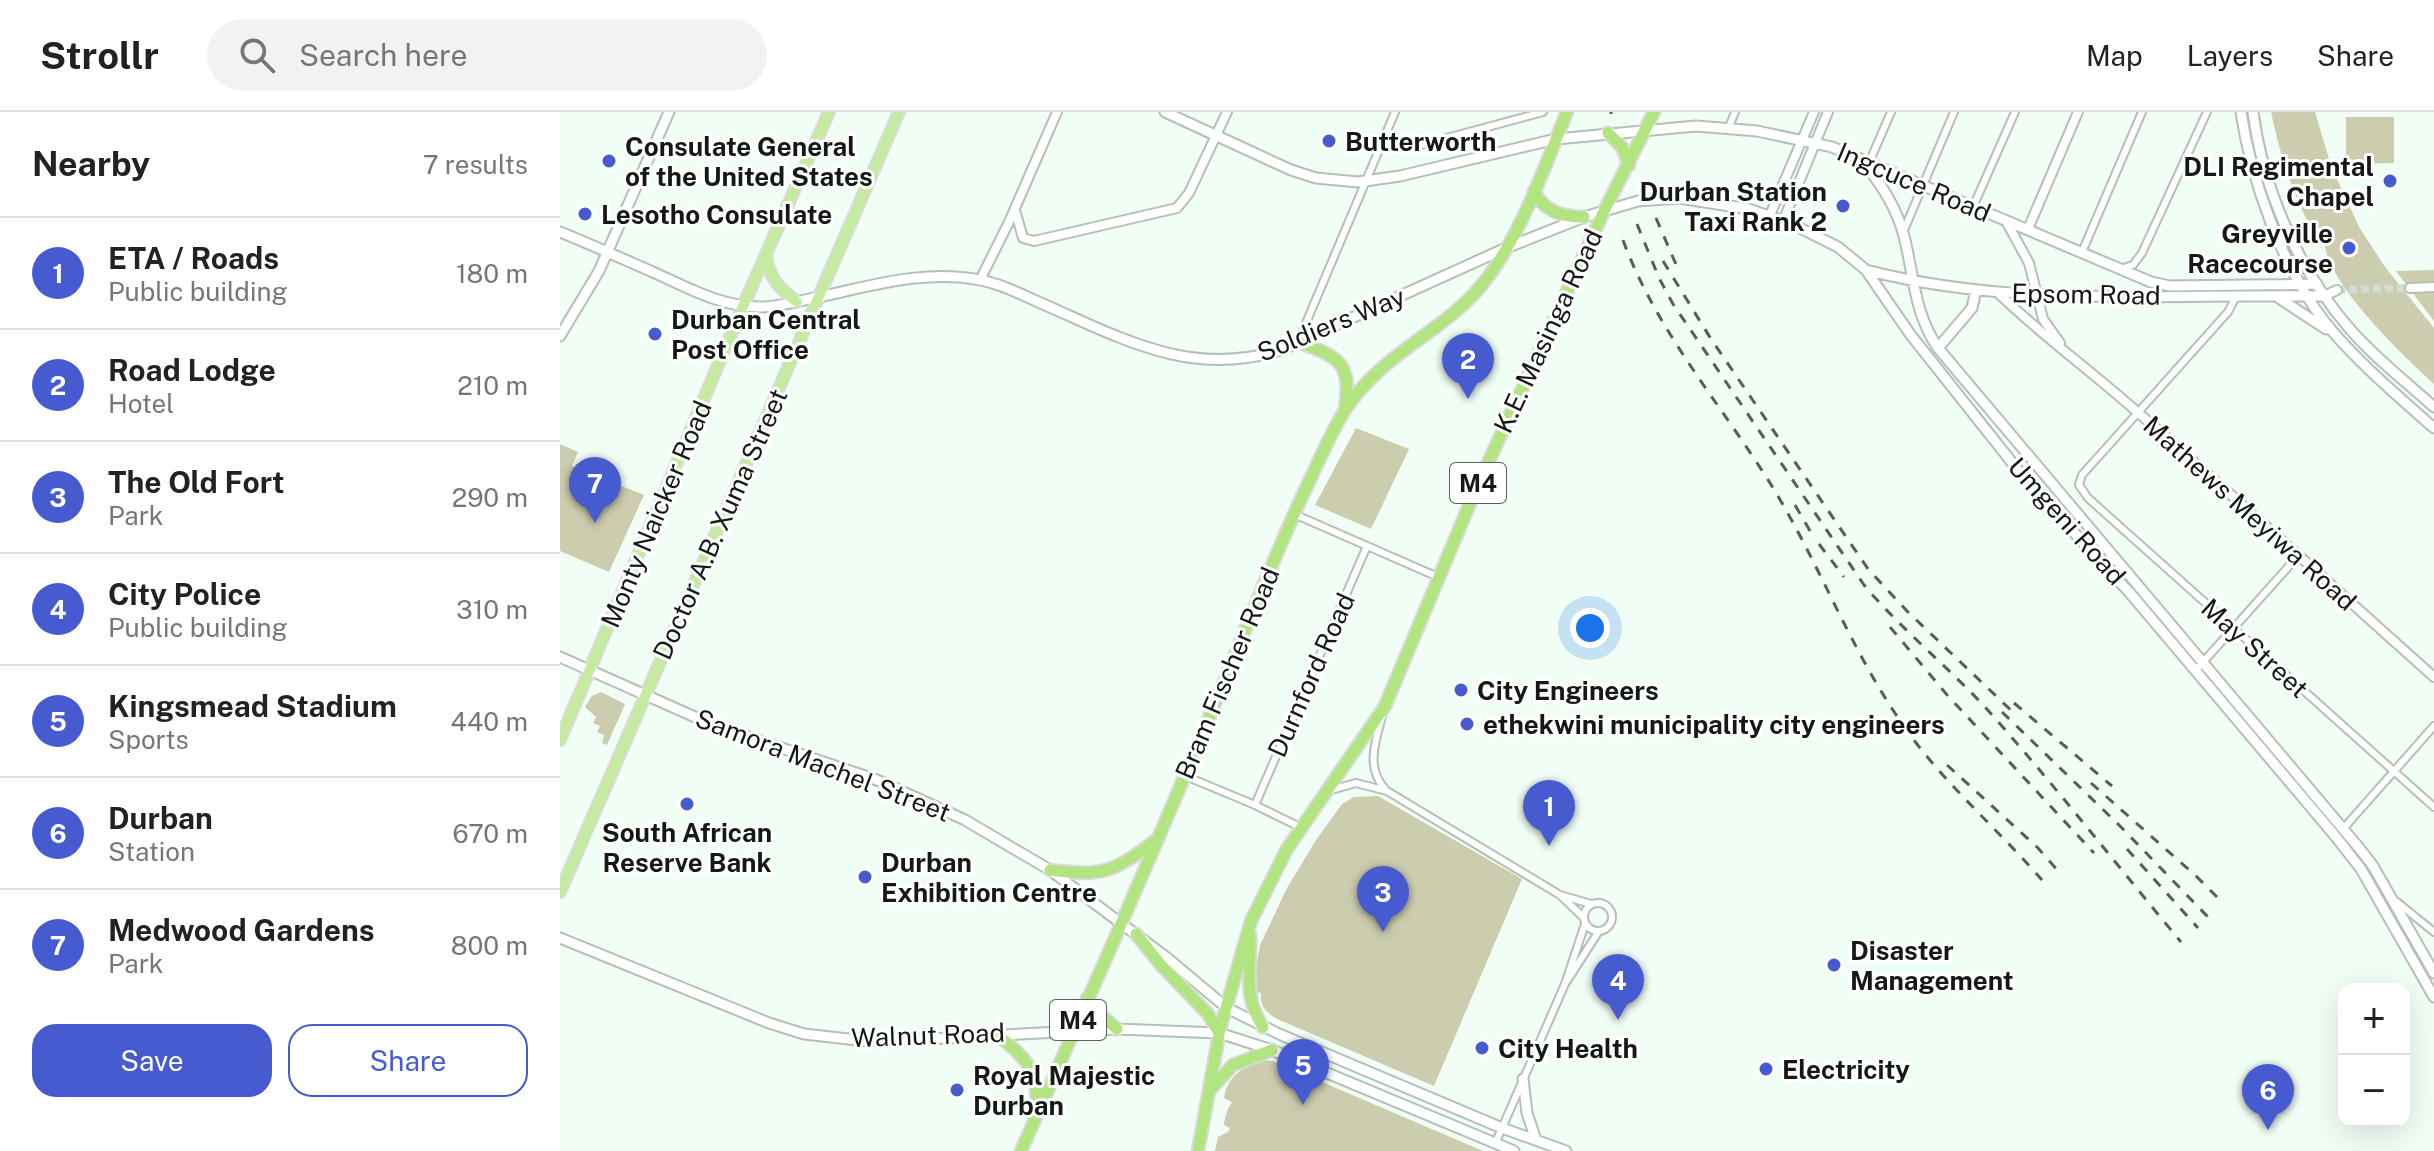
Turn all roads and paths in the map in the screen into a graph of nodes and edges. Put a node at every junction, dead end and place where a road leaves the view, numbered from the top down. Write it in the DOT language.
graph roads {
  1 [pos="669,112"];
  2 [pos="829,112"];
  3 [pos="899,112"];
  4 [pos="1057,112"];
  5 [pos="1165,112"];
  6 [pos="1227,112"];
  7 [pos="1395,112"];
  8 [pos="1543,112"];
  9 [pos="1567,112"];
  10 [pos="1654,112"];
  11 [pos="1735,112"];
  12 [pos="1814,112"];
  13 [pos="1828,112"];
  14 [pos="1891,112"];
  15 [pos="1954,112"];
  16 [pos="2015,112"];
  17 [pos="2078,112"];
  18 [pos="2142,112"];
  19 [pos="2207,112"];
  20 [pos="2241,112"];
  21 [pos="2253,112"];
  22 [pos="1729,127"];
  23 [pos="1646,129"];
  24 [pos="1608,133"];
  25 [pos="1217,135"];
  26 [pos="1384,137"];
  27 [pos="1556,139"];
  28 [pos="1801,139"];
  29 [pos="1815,142"];
  30 [pos="1864,160"];
  31 [pos="1629,165"];
  32 [pos="1365,182"];
  33 [pos="1923,187"];
  34 [pos="1534,191"];
  35 [pos="1973,207"];
  36 [pos="1015,210"];
  37 [pos="1604,211"];
  38 [pos="1770,215"];
  39 [pos="1584,217"];
  40 [pos="1783,221"];
  41 [pos="2006,221"];
  42 [pos="2028,229"];
  43 [pos="560,232"];
  44 [pos="1903,232"];
  45 [pos="1506,248"];
  46 [pos="607,252"];
  47 [pos="2082,252"];
  48 [pos="766,254"];
  49 [pos="2120,269"];
  50 [pos="1866,270"];
  51 [pos="980,280"];
  52 [pos="1912,280"];
  53 [pos="2301,283"];
  54 [pos="2317,284"];
  55 [pos="2170,286"];
  56 [pos="2434,287"];
  57 [pos="2410,288"];
  58 [pos="1976,290"];
  59 [pos="1997,292"];
  60 [pos="2331,292"];
  61 [pos="2036,294"];
  62 [pos="2237,295"];
  63 [pos="2273,295"];
  64 [pos="2308,295"];
  65 [pos="820,297"];
  66 [pos="797,302"];
  67 [pos="743,306"];
  68 [pos="560,336"];
  69 [pos="2339,338"];
  70 [pos="1298,342"];
  71 [pos="1938,348"];
  72 [pos="2065,349"];
  73 [pos="2432,405"];
  74 [pos="1345,410"];
  75 [pos="2137,412"];
  76 [pos="2420,415"];
  77 [pos="2434,428"];
  78 [pos="2042,473"];
  79 [pos="2029,484"];
  80 [pos="1294,514"];
  81 [pos="1367,546"];
  82 [pos="2298,556"];
  83 [pos="1438,577"];
  84 [pos="2139,585"];
  85 [pos="2130,593"];
  86 [pos="2158,617"];
  87 [pos="2233,628"];
  88 [pos="560,657"];
  89 [pos="2200,666"];
  90 [pos="589,671"];
  91 [pos="2434,677"];
  92 [pos="645,695"];
  93 [pos="1385,706"];
  94 [pos="2434,726"];
  95 [pos="560,740"];
  96 [pos="2394,772"];
  97 [pos="1183,775"];
  98 [pos="1387,791"];
  99 [pos="1324,794"];
  100 [pos="1255,805"];
  101 [pos="2434,807"];
  102 [pos="1300,827"];
  103 [pos="2343,829"];
  104 [pos="1158,839"];
  105 [pos="1050,870"];
  106 [pos="560,892"];
  107 [pos="1560,895"];
  108 [pos="2391,897"];
  109 [pos="1591,904"];
  110 [pos="1584,920"];
  111 [pos="1121,923"];
  112 [pos="1250,926"];
  113 [pos="1599,931"];
  114 [pos="2434,932"];
  115 [pos="1136,934"];
  116 [pos="560,938"];
  117 [pos="2434,973"];
  118 [pos="1565,984"];
  119 [pos="2434,997"];
  120 [pos="1087,998"];
  121 [pos="1227,1008"];
  122 [pos="1263,1027"];
  123 [pos="1117,1029"];
  124 [pos="1073,1030"];
  125 [pos="1219,1033"];
  126 [pos="997,1034"];
  127 [pos="1272,1050"];
  128 [pos="1523,1079"];
  129 [pos="1209,1091"];
  130 [pos="1036,1117"];
  131 [pos="1502,1128"];
  132 [pos="1536,1140"];
  133 [pos="1495,1144"];
  134 [pos="1021,1151"];
  135 [pos="1198,1151"];
  136 [pos="1514,1151"];
  137 [pos="1566,1151"];
  1 -- 46 [label="main road"];
  2 -- 48 [label="main road, Monty Naicker Road"];
  3 -- 65 [label="main road, Doctor A.B. Xuma Street"];
  4 -- 36 [label="street"];
  5 -- 25 [label="main road"];
  6 -- 25 [label="street"];
  7 -- 26 [label="street"];
  8 -- 26 [label="street"];
  9 -- 27 [label="highway"];
  10 -- 23 [label="highway"];
  11 -- 22 [label="street"];
  12 -- 28 [label="street"];
  13 -- 29 [label="street"];
  14 -- 30 [label="street"];
  15 -- 33 [label="street"];
  16 -- 35 [label="street"];
  17 -- 42 [label="street"];
  18 -- 47 [label="street"];
  19 -- 49 [label="street"];
  20 -- 53 [label="main road"];
  21 -- 54 [label="main road"];
  22 -- 23 [label="main road, Ingcuce Road"];
  22 -- 28 [label="main road, Ingcuce Road"];
  23 -- 24 [label="main road, Ingcuce Road"];
  23 -- 31 [label="highway"];
  24 -- 27 [label="main road"];
  24 -- 31 [label="highway"];
  25 -- 32 [label="main road"];
  25 -- 36 [label="street"];
  26 -- 32 [label="street"];
  27 -- 32 [label="main road"];
  27 -- 34 [label="highway"];
  28 -- 29 [label="main road, Ingcuce Road"];
  28 -- 38 [label="street"];
  29 -- 30 [label="main road, Ingcuce Road"];
  29 -- 40 [label="street"];
  30 -- 33 [label="main road, Ingcuce Road"];
  30 -- 44 [label="main road, Umgeni Road"];
  31 -- 37 [label="highway"];
  32 -- 70 [label="street"];
  33 -- 35 [label="main road, Ingcuce Road"];
  33 -- 44 [label="street"];
  34 -- 39 [label="highway"];
  34 -- 45 [label="highway, Bram Fischer Road"];
  35 -- 41 [label="main road, Ingcuce Road"];
  36 -- 51 [label="street"];
  37 -- 38 [label="main road, Umgeni Road"];
  37 -- 39 [label="main road, Soldiers Way"];
  37 -- 83 [label="highway, K.E. Masinga Road / M4"];
  38 -- 40 [label="main road, Umgeni Road"];
  39 -- 45 [label="main road, Soldiers Way"];
  40 -- 50 [label="main road, Umgeni Road"];
  41 -- 42 [label="main road, Ingcuce Road"];
  41 -- 61 [label="street, Mathews Meyiwa Road"];
  42 -- 47 [label="main road, Ingcuce Road"];
  43 -- 46 [label="main road, Soldiers Way"];
  44 -- 52 [label="main road, Umgeni Road"];
  45 -- 70 [label="main road, Soldiers Way"];
  45 -- 74 [label="highway, Bram Fischer Road / M4"];
  46 -- 67 [label="main road, Soldiers Way"];
  46 -- 68 [label="main road"];
  47 -- 49 [label="main road, Ingcuce Road"];
  48 -- 66 [label="main road"];
  48 -- 67 [label="main road, Monty Naicker Road"];
  49 -- 55 [label="main road, Ingcuce Road"];
  50 -- 52 [label="main road, Epsom Road"];
  50 -- 79 [label="main road, Umgeni Road"];
  51 -- 65 [label="main road, Soldiers Way"];
  51 -- 70 [label="main road, Soldiers Way"];
  52 -- 58 [label="main road, Epsom Road"];
  52 -- 71 [label="main road, Umgeni Road"];
  53 -- 54 [label="main road, Epsom Road"];
  53 -- 55 [label="main road, Epsom Road"];
  53 -- 64 [label="main road"];
  54 -- 60 [label="main road"];
  56 -- 57 [label="street"];
  58 -- 59 [label="main road, Epsom Road"];
  58 -- 71 [label="main road"];
  59 -- 61 [label="main road, Epsom Road"];
  59 -- 72 [label="street, Mathews Meyiwa Road"];
  60 -- 64 [label="main road, Epsom Road"];
  60 -- 73 [label="main road"];
  61 -- 62 [label="main road, Epsom Road"];
  61 -- 72 [label="street, Mathews Meyiwa Road"];
  62 -- 63 [label="main road, Epsom Road"];
  62 -- 75 [label="street"];
  63 -- 64 [label="main road, Epsom Road"];
  63 -- 69 [label="main road"];
  64 -- 69 [label="main road"];
  65 -- 66 [label="main road, Soldiers Way"];
  65 -- 92 [label="main road, Doctor A.B. Xuma Street"];
  66 -- 67 [label="main road, Soldiers Way"];
  67 -- 90 [label="main road, Monty Naicker Road"];
  69 -- 76 [label="main road"];
  70 -- 74 [label="highway"];
  71 -- 78 [label="main road, Umgeni Road"];
  72 -- 75 [label="street, Mathews Meyiwa Road"];
  73 -- 76 [label="main road"];
  74 -- 80 [label="highway, Bram Fischer Road / M4"];
  75 -- 82 [label="street, Mathews Meyiwa Road"];
  75 -- 87 [label="street, May Street"];
  76 -- 77 [label="main road"];
  78 -- 79 [label="main road"];
  78 -- 84 [label="main road, Umgeni Road"];
  79 -- 85 [label="main road, Umgeni Road"];
  80 -- 81 [label="street"];
  80 -- 97 [label="highway, Bram Fischer Road / M4"];
  81 -- 83 [label="street"];
  81 -- 100 [label="street, Durnford Road"];
  82 -- 87 [label="street"];
  82 -- 91 [label="street, Mathews Meyiwa Road"];
  83 -- 93 [label="highway, K.E. Masinga Road / M4"];
  84 -- 85 [label="main road"];
  84 -- 86 [label="main road, Umgeni Road"];
  85 -- 86 [label="main road, Umgeni Road"];
  86 -- 89 [label="main road, Umgeni Road"];
  87 -- 89 [label="street"];
  87 -- 96 [label="street, May Street"];
  88 -- 90 [label="main road, Samora Machel Street"];
  89 -- 103 [label="main road, Umgeni Road"];
  89 -- 119 [label="main road, Umgeni Road"];
  90 -- 92 [label="main road, Samora Machel Street"];
  90 -- 95 [label="main road, Monty Naicker Road"];
  92 -- 105 [label="main road, Samora Machel Street"];
  92 -- 106 [label="main road, Doctor A.B. Xuma Street"];
  93 -- 98 [label="street"];
  93 -- 99 [label="highway, K.E. Masinga Road / M4"];
  94 -- 96 [label="street"];
  96 -- 101 [label="street, May Street"];
  96 -- 103 [label="street"];
  97 -- 100 [label="street"];
  97 -- 104 [label="highway, Bram Fischer Road / M4"];
  98 -- 99 [label="street"];
  98 -- 107 [label="street"];
  99 -- 102 [label="highway, K.E. Masinga Road / M4"];
  100 -- 102 [label="street"];
  102 -- 112 [label="highway, K.E. Masinga Road / M4"];
  103 -- 108 [label="main road, Umgeni Road"];
  104 -- 105 [label="highway"];
  104 -- 111 [label="highway, Bram Fischer Road / M4"];
  105 -- 111 [label="main road, Samora Machel Street"];
  107 -- 109 [label="street"];
  107 -- 110 [label="street"];
  108 -- 114 [label="street"];
  108 -- 117 [label="main road, Umgeni Road"];
  109 -- 110 [label="street"];
  109 -- 113 [label="street"];
  110 -- 113 [label="street"];
  110 -- 118 [label="street"];
  111 -- 115 [label="main road, Samora Machel Street"];
  111 -- 120 [label="highway, Bram Fischer Road / M4"];
  112 -- 121 [label="highway, K.E. Masinga Road / M4"];
  112 -- 122 [label="highway"];
  113 -- 118 [label="street"];
  115 -- 121 [label="main road, Samora Machel Street"];
  115 -- 125 [label="highway"];
  116 -- 126 [label="main road, Walnut Road"];
  118 -- 128 [label="street"];
  120 -- 123 [label="highway"];
  120 -- 124 [label="highway, Bram Fischer Road / M4"];
  121 -- 122 [label="main road, Samora Machel Street"];
  121 -- 125 [label="highway, K.E. Masinga Road / M4"];
  122 -- 131 [label="main road, Samora Machel Street"];
  123 -- 124 [label="main road, Walnut Road"];
  123 -- 125 [label="main road, Walnut Road"];
  124 -- 126 [label="main road, Walnut Road"];
  124 -- 130 [label="highway, Bram Fischer Road / M4"];
  125 -- 127 [label="main road, Walnut Road"];
  125 -- 129 [label="highway, K.E. Masinga Road / M4"];
  126 -- 130 [label="highway"];
  127 -- 129 [label="highway"];
  127 -- 133 [label="main road, Walnut Road"];
  128 -- 131 [label="street"];
  128 -- 132 [label="main road"];
  129 -- 135 [label="highway, K.E. Masinga Road / M4"];
  130 -- 134 [label="highway, Bram Fischer Road / M4"];
  131 -- 132 [label="main road, Samora Machel Street"];
  131 -- 133 [label="street"];
  132 -- 137 [label="main road, Samora Machel Street"];
  133 -- 136 [label="main road, Walnut Road"];
}
